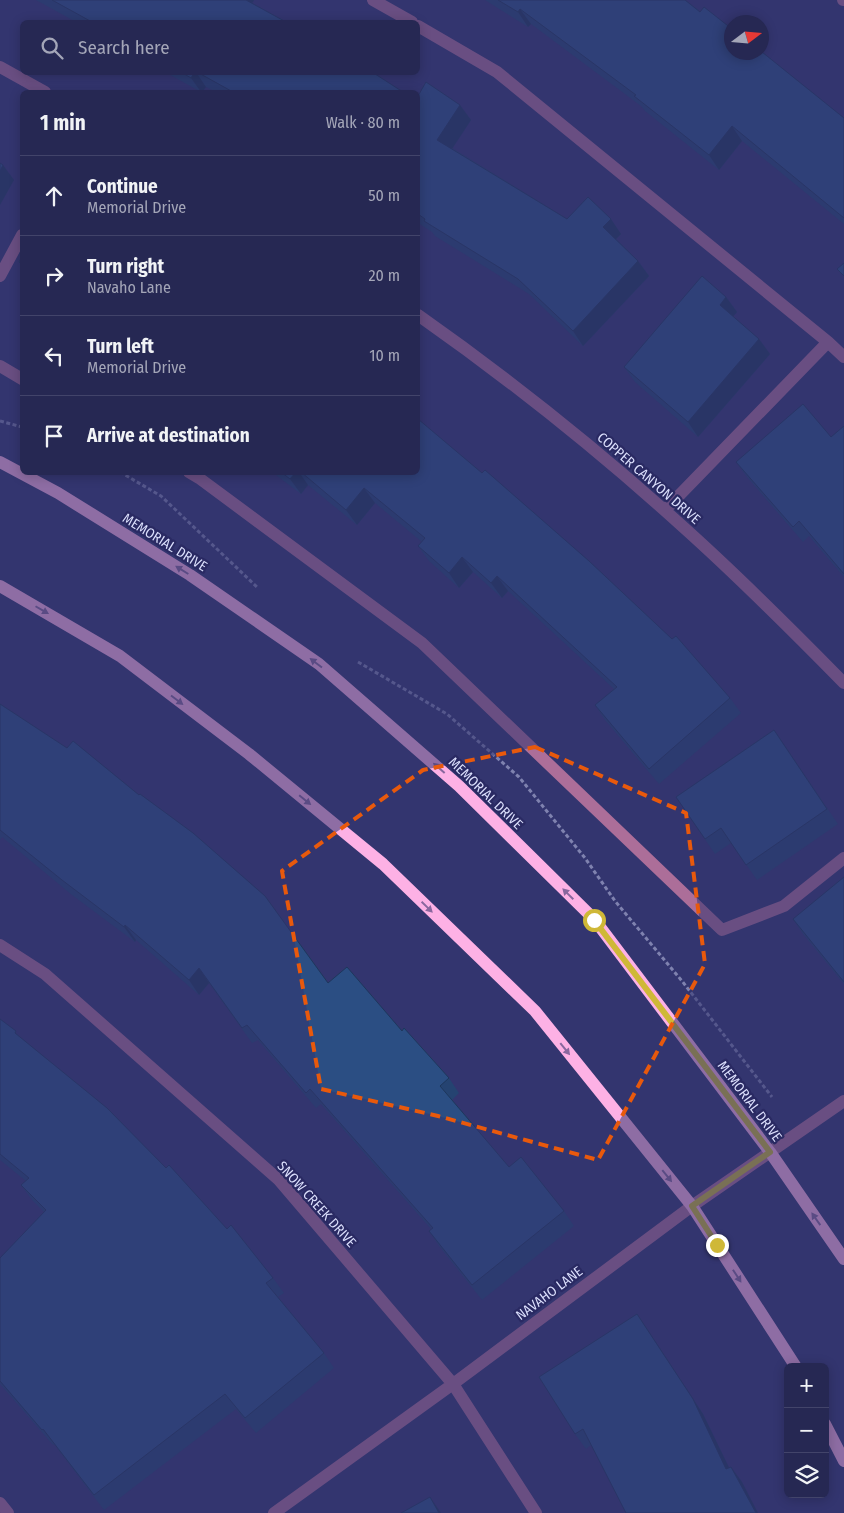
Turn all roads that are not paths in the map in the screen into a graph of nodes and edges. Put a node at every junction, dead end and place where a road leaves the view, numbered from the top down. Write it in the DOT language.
graph roads {
  1 [pos="373,0"];
  2 [pos="408,20"];
  3 [pos="420,27"];
  4 [pos="0,67"];
  5 [pos="41,90"];
  6 [pos="20,239"];
  7 [pos="0,276"];
  8 [pos="420,317"];
  9 [pos="828,342"];
  10 [pos="844,358"];
  11 [pos="0,366"];
  12 [pos="20,378"];
  13 [pos="0,462"];
  14 [pos="20,473"];
  15 [pos="24,475"];
  16 [pos="194,475"];
  17 [pos="664,510"];
  18 [pos="0,586"];
  19 [pos="844,683"];
  20 [pos="844,858"];
  21 [pos="0,945"];
  22 [pos="844,1101"];
  23 [pos="770,1152"];
  24 [pos="692,1206"];
  25 [pos="844,1259"];
  26 [pos="793,1363"];
  27 [pos="452,1384"];
  28 [pos="829,1432"];
  29 [pos="844,1461"];
  30 [pos="0,1503"];
  31 [pos="8,1513"];
  32 [pos="274,1513"];
  33 [pos="536,1513"];
  1 -- 2 [label="street"];
  3 -- 9 [label="street"];
  4 -- 5 [label="street"];
  6 -- 7 [label="street"];
  8 -- 17 [label="street, COPPER CANYON DRIVE"];
  9 -- 10 [label="street"];
  9 -- 17 [label="street"];
  11 -- 12 [label="street"];
  14 -- 13 [label="main road, MEMORIAL DRIVE, one-way"];
  23 -- 15 [label="main road, MEMORIAL DRIVE, one-way"];
  16 -- 20 [label="street"];
  17 -- 19 [label="street, COPPER CANYON DRIVE"];
  18 -- 24 [label="main road, one-way"];
  21 -- 27 [label="street, SNOW CREEK DRIVE"];
  22 -- 23 [label="street, NAVAHO LANE"];
  23 -- 24 [label="street, NAVAHO LANE"];
  25 -- 23 [label="main road, MEMORIAL DRIVE, one-way"];
  24 -- 26 [label="main road, one-way"];
  24 -- 27 [label="street, NAVAHO LANE"];
  27 -- 32 [label="street, NAVAHO LANE"];
  27 -- 33 [label="street, SNOW CREEK DRIVE"];
  28 -- 29 [label="main road"];
  30 -- 31 [label="street"];
}
